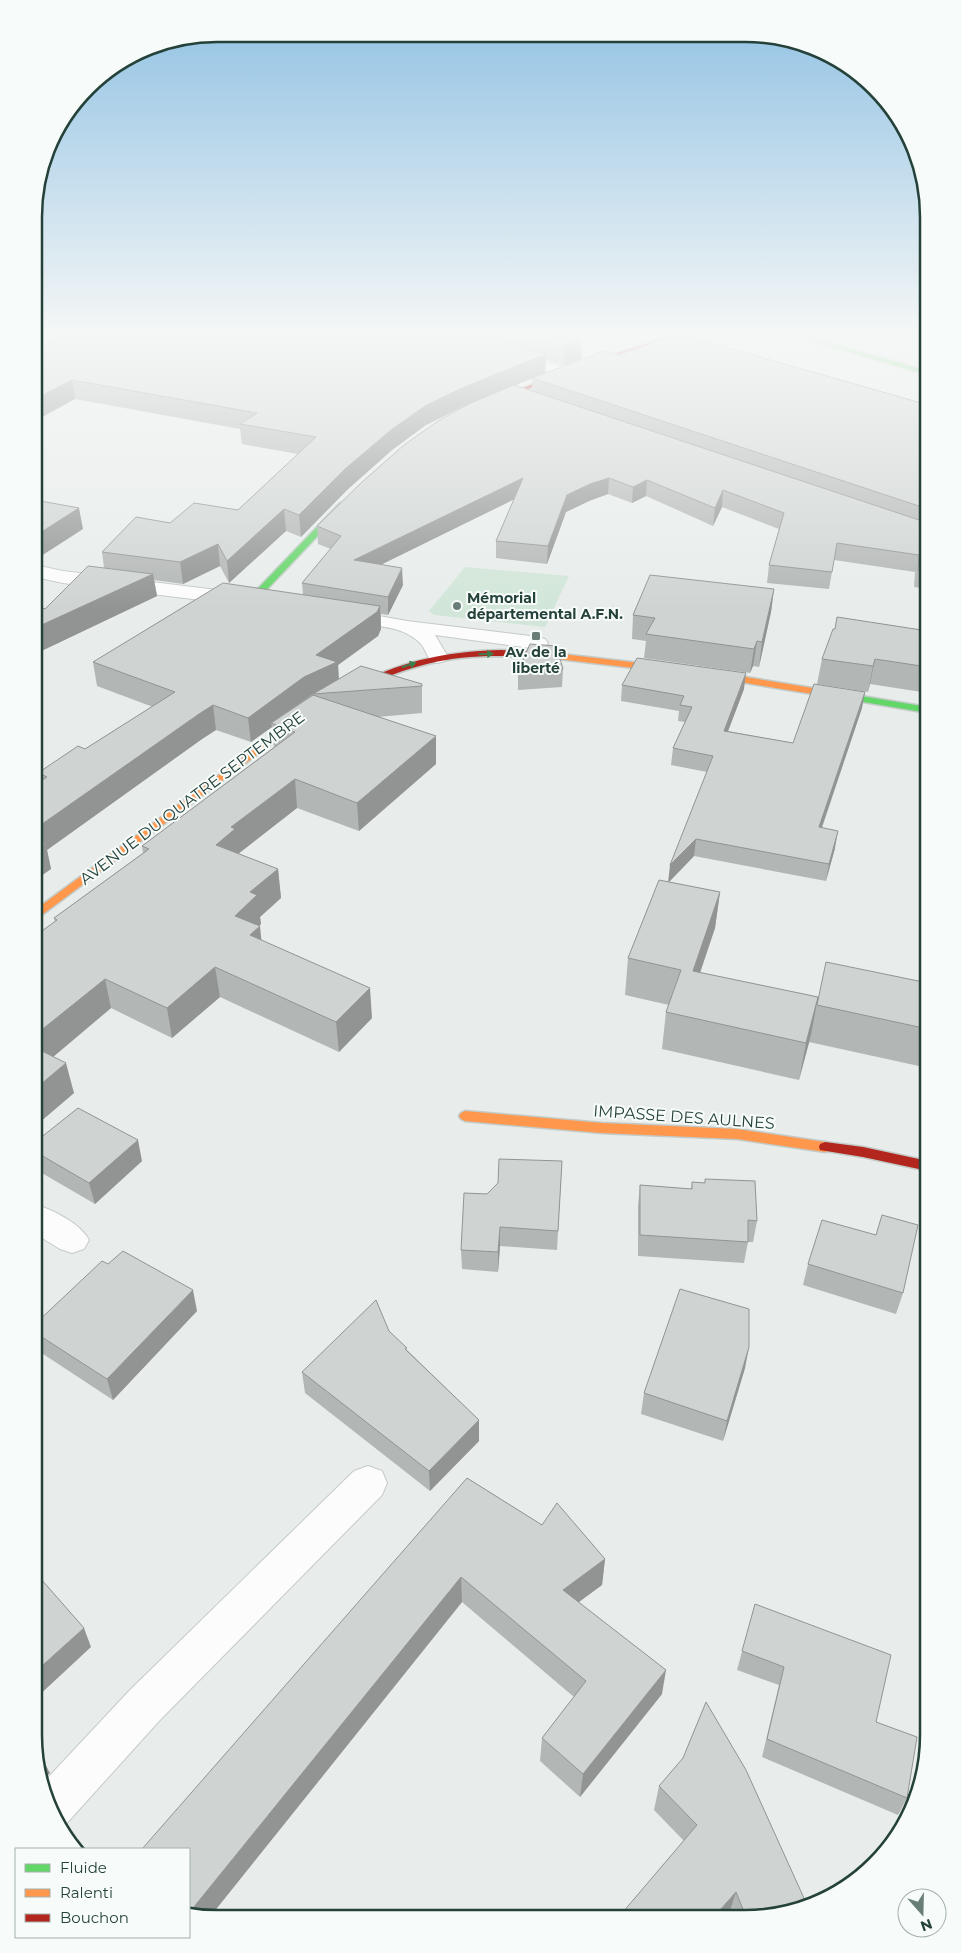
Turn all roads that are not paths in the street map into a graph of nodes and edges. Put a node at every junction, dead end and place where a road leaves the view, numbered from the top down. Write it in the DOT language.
graph roads {
  1 [pos="350,499"];
  2 [pos="43,573"];
  3 [pos="261,602"];
  4 [pos="325,613"];
  5 [pos="403,625"];
  6 [pos="538,643"];
  7 [pos="429,649"];
  8 [pos="678,670"];
  9 [pos="340,695"];
  10 [pos="314,708"];
  11 [pos="920,709"];
  12 [pos="43,909"];
  13 [pos="465,1116"];
  14 [pos="919,1164"];
  15 [pos="42,1222"];
  16 [pos="72,1240"];
  17 [pos="368,1483"];
  18 [pos="56,1802"];
  1 -- 3 [label="street"];
  2 -- 3 [label="street"];
  4 -- 5 [label="street"];
  5 -- 6 [label="street"];
  5 -- 7 [label="street"];
  6 -- 7 [label="street"];
  6 -- 8 [label="street"];
  7 -- 8 [label="street, one-way"];
  9 -- 7 [label="street, one-way"];
  8 -- 11 [label="street"];
  10 -- 12 [label="street, AVENUE DU QUATRE SEPTEMBRE"];
  13 -- 14 [label="street, IMPASSE DES AULNES"];
  15 -- 16 [label="street"];
  17 -- 18 [label="street"];
}
